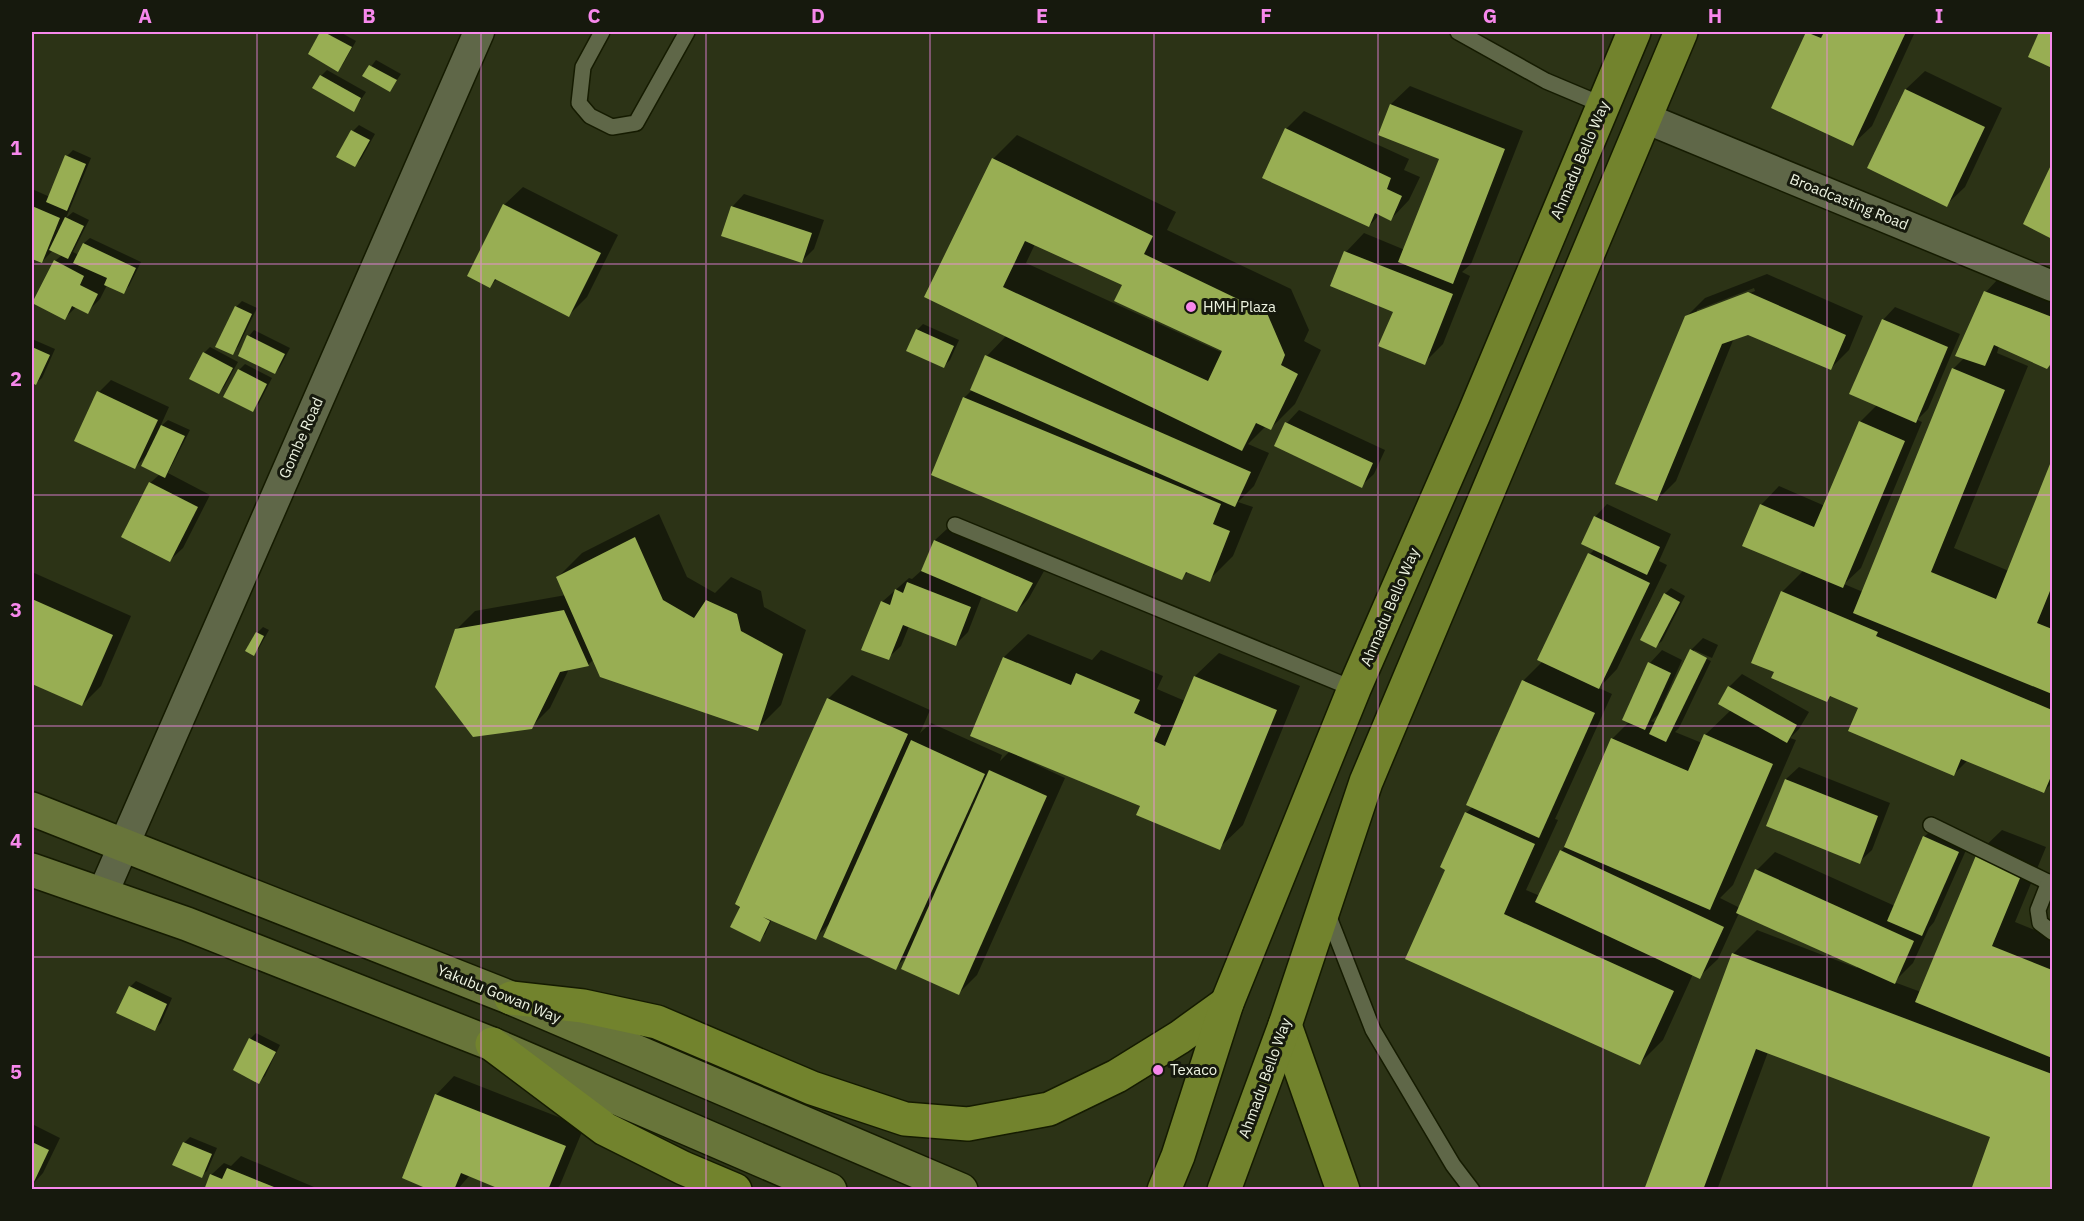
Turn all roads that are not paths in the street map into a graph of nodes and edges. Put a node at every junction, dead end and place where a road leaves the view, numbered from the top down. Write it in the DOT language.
graph roads {
  1 [pos="479,32"];
  2 [pos="602,32"];
  3 [pos="687,32"];
  4 [pos="1458,32"];
  5 [pos="1634,32"];
  6 [pos="1681,32"];
  7 [pos="1603,105"];
  8 [pos="1645,118"];
  9 [pos="2052,286"];
  10 [pos="955,525"];
  11 [pos="1354,689"];
  12 [pos="32,809"];
  13 [pos="1931,825"];
  14 [pos="123,845"];
  15 [pos="32,870"];
  16 [pos="2051,883"];
  17 [pos="102,895"];
  18 [pos="1325,907"];
  19 [pos="2052,932"];
  20 [pos="511,998"];
  21 [pos="1227,1002"];
  22 [pos="1285,1025"];
  23 [pos="492,1044"];
  24 [pos="1226,1186"];
  25 [pos="735,1190"];
  26 [pos="830,1190"];
  27 [pos="961,1190"];
  28 [pos="1164,1190"];
  29 [pos="1343,1190"];
  30 [pos="1472,1190"];
  1 -- 14 [label="street, Gombe Road"];
  2 -- 3 [label="lane"];
  4 -- 7 [label="lane"];
  5 -- 7 [label="main road, Ahmadu Bello Way"];
  6 -- 8 [label="main road, Ahmadu Bello Way"];
  7 -- 11 [label="main road, Ahmadu Bello Way"];
  8 -- 9 [label="street, Broadcasting Road"];
  8 -- 18 [label="main road, Ahmadu Bello Way"];
  10 -- 11 [label="lane"];
  11 -- 21 [label="main road, Ahmadu Bello Way"];
  12 -- 14 [label="street, Yakubu Gowan Way"];
  13 -- 16 [label="lane"];
  14 -- 17 [label="street, Gombe Road"];
  14 -- 20 [label="street, Yakubu Gowan Way"];
  15 -- 17 [label="street"];
  16 -- 19 [label="lane"];
  17 -- 23 [label="street"];
  18 -- 22 [label="main road, Ahmadu Bello Way"];
  18 -- 30 [label="lane"];
  20 -- 21 [label="main road"];
  20 -- 27 [label="street, Yakubu Gowan Way"];
  21 -- 28 [label="main road, Ahmadu Bello Way"];
  22 -- 24 [label="main road, Ahmadu Bello Way"];
  22 -- 29 [label="main road"];
  23 -- 25 [label="main road"];
  23 -- 26 [label="street"];
}
